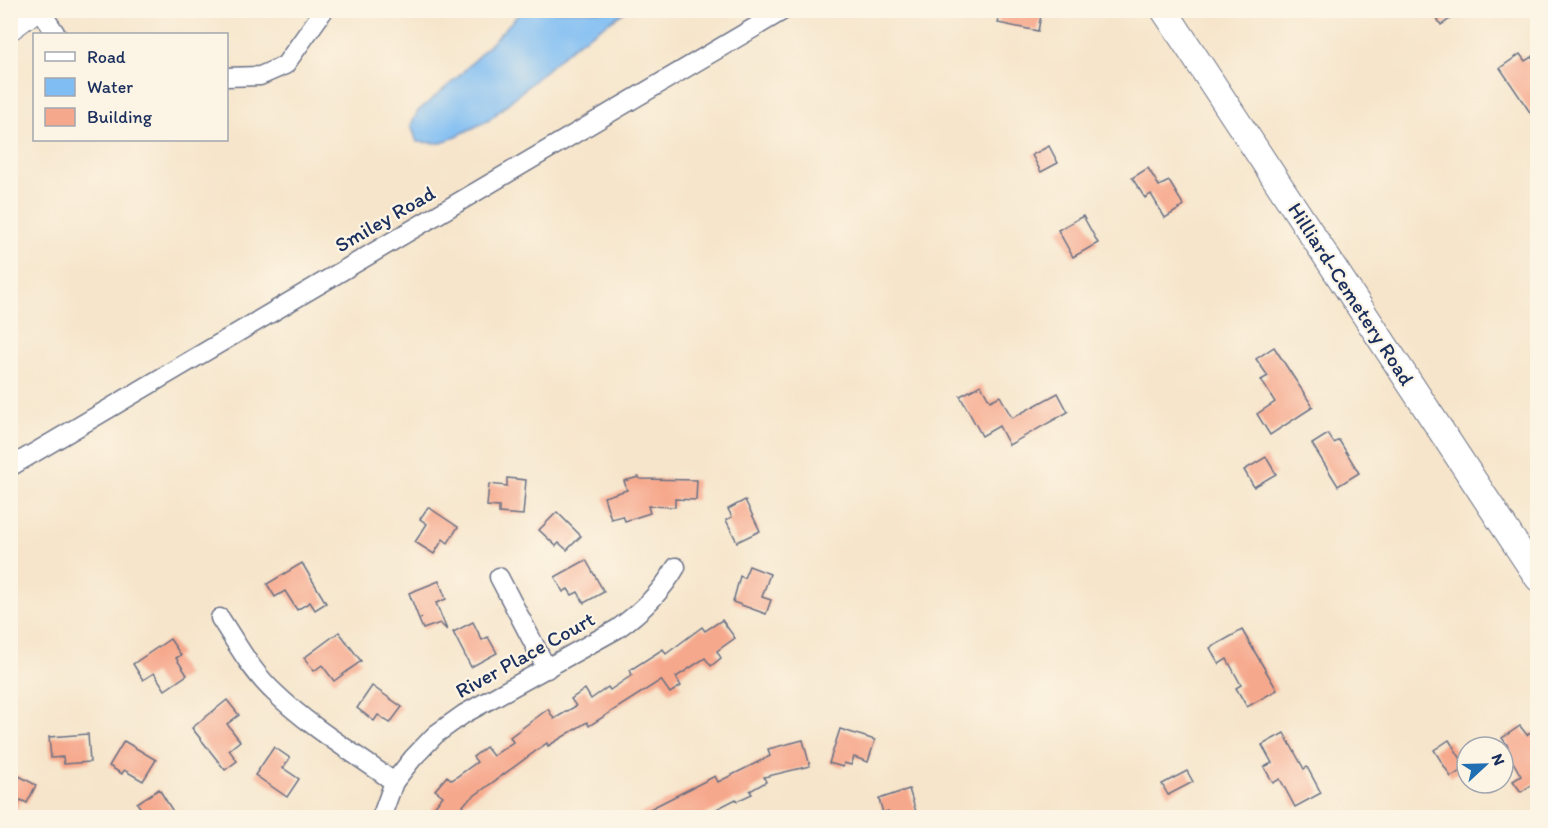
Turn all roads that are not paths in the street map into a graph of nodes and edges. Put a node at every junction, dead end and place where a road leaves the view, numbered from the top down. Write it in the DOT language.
graph roads {
  1 [pos="33,10"];
  2 [pos="40,10"];
  3 [pos="324,10"];
  4 [pos="784,10"];
  5 [pos="1164,10"];
  6 [pos="10,27"];
  7 [pos="55,33"];
  8 [pos="228,77"];
  9 [pos="10,467"];
  10 [pos="676,567"];
  11 [pos="499,577"];
  12 [pos="1538,578"];
  13 [pos="219,618"];
  14 [pos="547,669"];
  15 [pos="394,782"];
  16 [pos="381,818"];
  1 -- 6 [label="main road"];
  2 -- 7 [label="street"];
  3 -- 8 [label="street"];
  4 -- 9 [label="street, Smiley Road"];
  5 -- 12 [label="main road, Hilliard-Cemetery Road"];
  10 -- 14 [label="street, River Place Court"];
  11 -- 14 [label="street"];
  13 -- 15 [label="street"];
  14 -- 15 [label="street, River Place Court"];
  15 -- 16 [label="street, River Place Court"];
}
